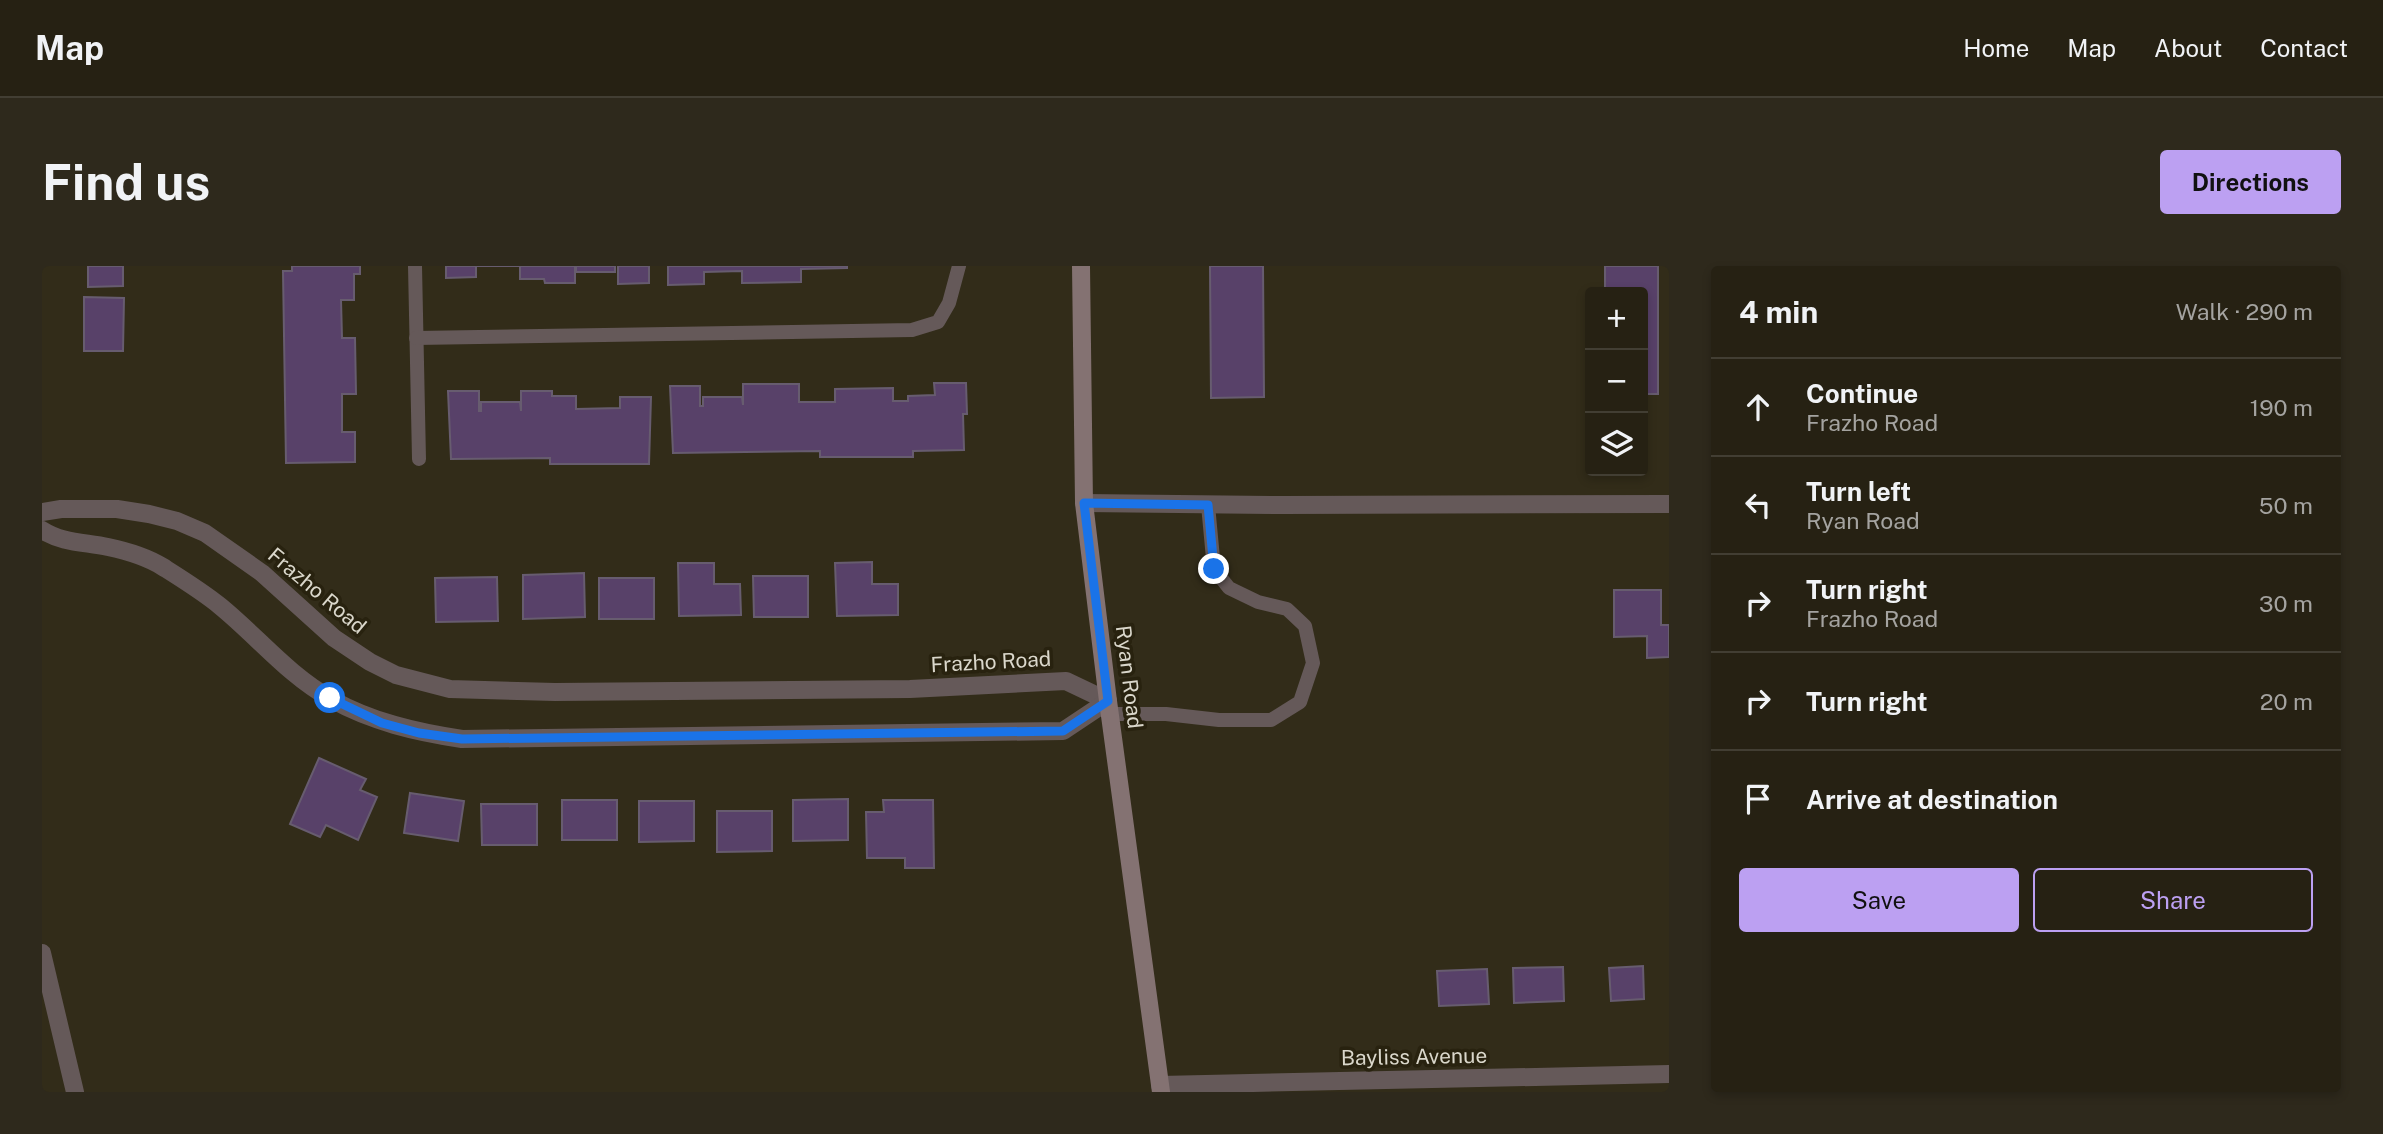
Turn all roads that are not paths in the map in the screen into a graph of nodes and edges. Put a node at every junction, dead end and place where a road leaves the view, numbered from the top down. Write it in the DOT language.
graph roads {
  1 [pos="415,266"];
  2 [pos="959,266"];
  3 [pos="1081,266"];
  4 [pos="416,338"];
  5 [pos="419,459"];
  6 [pos="1084,503"];
  7 [pos="1669,503"];
  8 [pos="1208,505"];
  9 [pos="42,512"];
  10 [pos="42,530"];
  11 [pos="1109,708"];
  12 [pos="42,953"];
  13 [pos="1669,1074"];
  14 [pos="1160,1088"];
  15 [pos="75,1092"];
  1 -- 4 [label="lane"];
  2 -- 4 [label="lane"];
  3 -- 6 [label="main road, Ryan Road"];
  4 -- 5 [label="lane"];
  6 -- 8 [label="street"];
  6 -- 11 [label="main road, Ryan Road"];
  7 -- 8 [label="street"];
  8 -- 11 [label="lane"];
  9 -- 11 [label="street, Frazho Road"];
  10 -- 11 [label="street"];
  11 -- 14 [label="main road, Ryan Road"];
  12 -- 15 [label="street"];
  13 -- 14 [label="street, Bayliss Avenue"];
}
